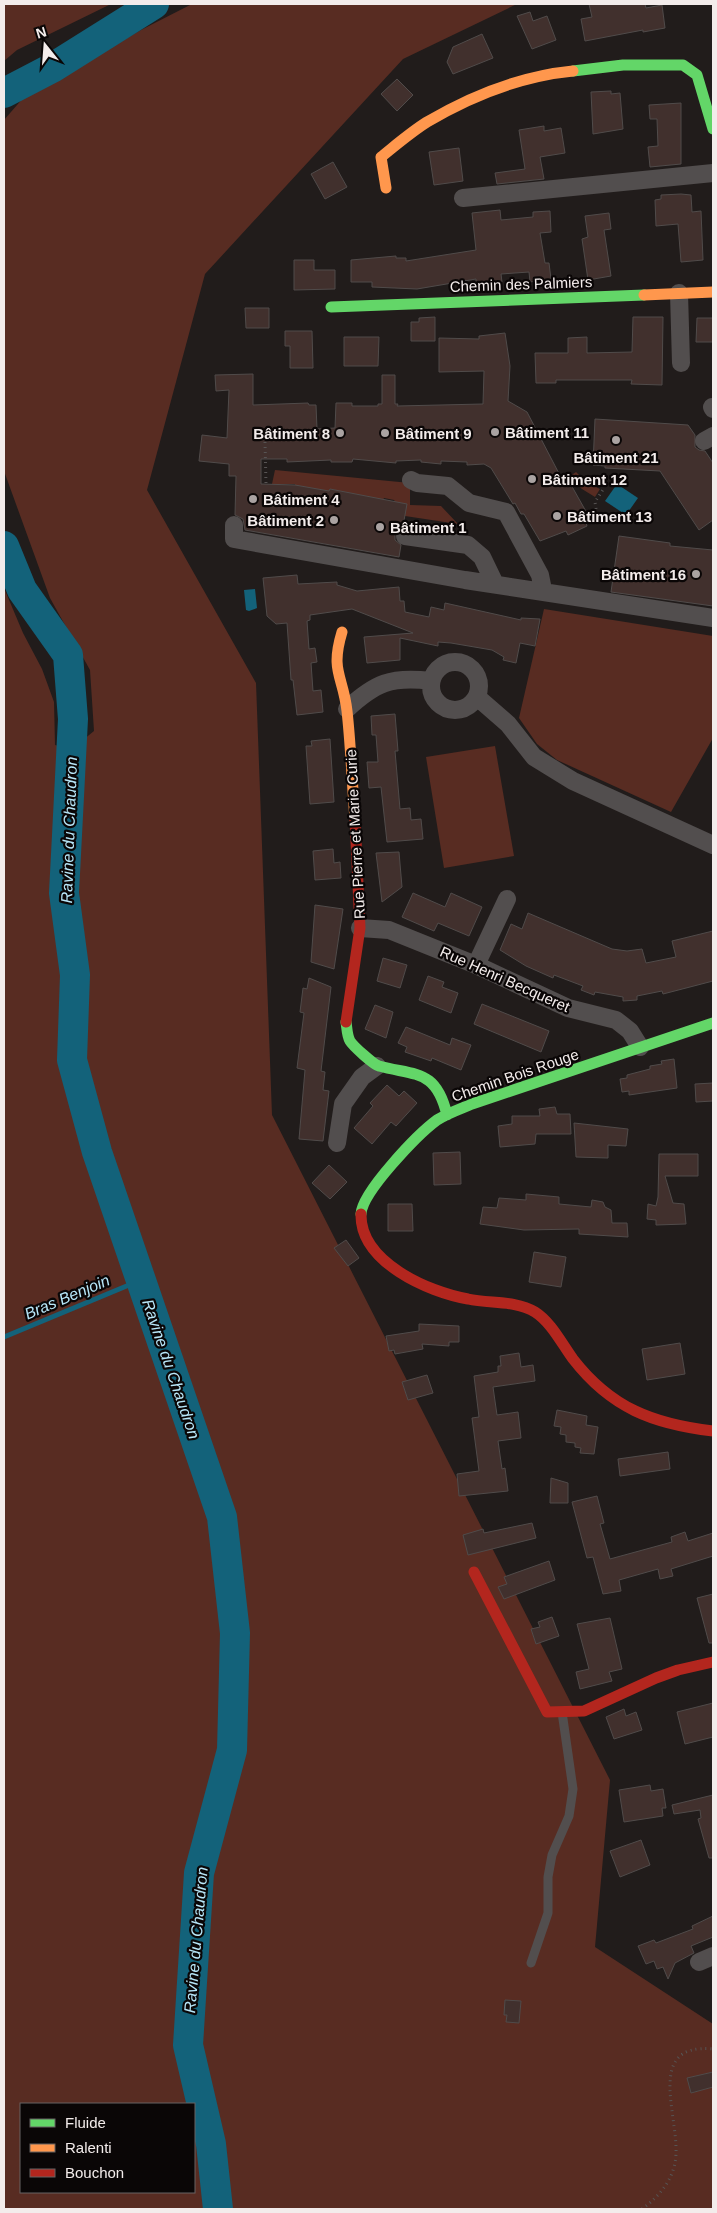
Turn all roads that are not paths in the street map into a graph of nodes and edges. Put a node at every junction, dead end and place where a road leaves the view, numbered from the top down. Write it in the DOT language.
graph roads {
  1 [pos="713,129"];
  2 [pos="713,173"];
  3 [pos="386,188"];
  4 [pos="463,198"];
  5 [pos="713,292"];
  6 [pos="679,293"];
  7 [pos="331,307"];
  8 [pos="681,363"];
  9 [pos="411,480"];
  10 [pos="234,525"];
  11 [pos="405,536"];
  12 [pos="494,584"];
  13 [pos="543,590"];
  14 [pos="713,618"];
  15 [pos="342,632"];
  16 [pos="431,681"];
  17 [pos="477,697"];
  18 [pos="347,710"];
  19 [pos="713,845"];
  20 [pos="508,899"];
  21 [pos="360,928"];
  22 [pos="476,965"];
  23 [pos="713,1024"];
  24 [pos="640,1048"];
  25 [pos="377,1066"];
  26 [pos="447,1115"];
  27 [pos="337,1143"];
  28 [pos="713,1431"];
  29 [pos="474,1572"];
  30 [pos="713,1662"];
  31 [pos="562,1712"];
  32 [pos="530,1962"];
  1 -- 3 [label="street"];
  2 -- 4 [label="street"];
  5 -- 6 [label="street, Chemin des Palmiers"];
  6 -- 7 [label="street, Chemin des Palmiers"];
  6 -- 8 [label="street"];
  9 -- 13 [label="street"];
  10 -- 12 [label="street"];
  11 -- 12 [label="street"];
  12 -- 13 [label="street"];
  13 -- 14 [label="street"];
  15 -- 18 [label="street, Rue Pierre et Marie Curie"];
  16 -- 17 [label="street"];
  16 -- 17 [label="street"];
  16 -- 18 [label="street"];
  17 -- 19 [label="street"];
  18 -- 21 [label="street, Rue Pierre et Marie Curie"];
  20 -- 22 [label="street"];
  21 -- 22 [label="street, Rue Henri Becqueret"];
  21 -- 25 [label="street, Rue Pierre et Marie Curie"];
  22 -- 24 [label="street, Rue Henri Becqueret"];
  23 -- 24 [label="street, Chemin Bois Rouge"];
  24 -- 26 [label="street, Chemin Bois Rouge"];
  25 -- 26 [label="street"];
  25 -- 27 [label="street"];
  26 -- 28 [label="street, Chemin Bois Rouge"];
  29 -- 31 [label="street"];
  30 -- 31 [label="street"];
  31 -- 32 [label="lane"];
}
